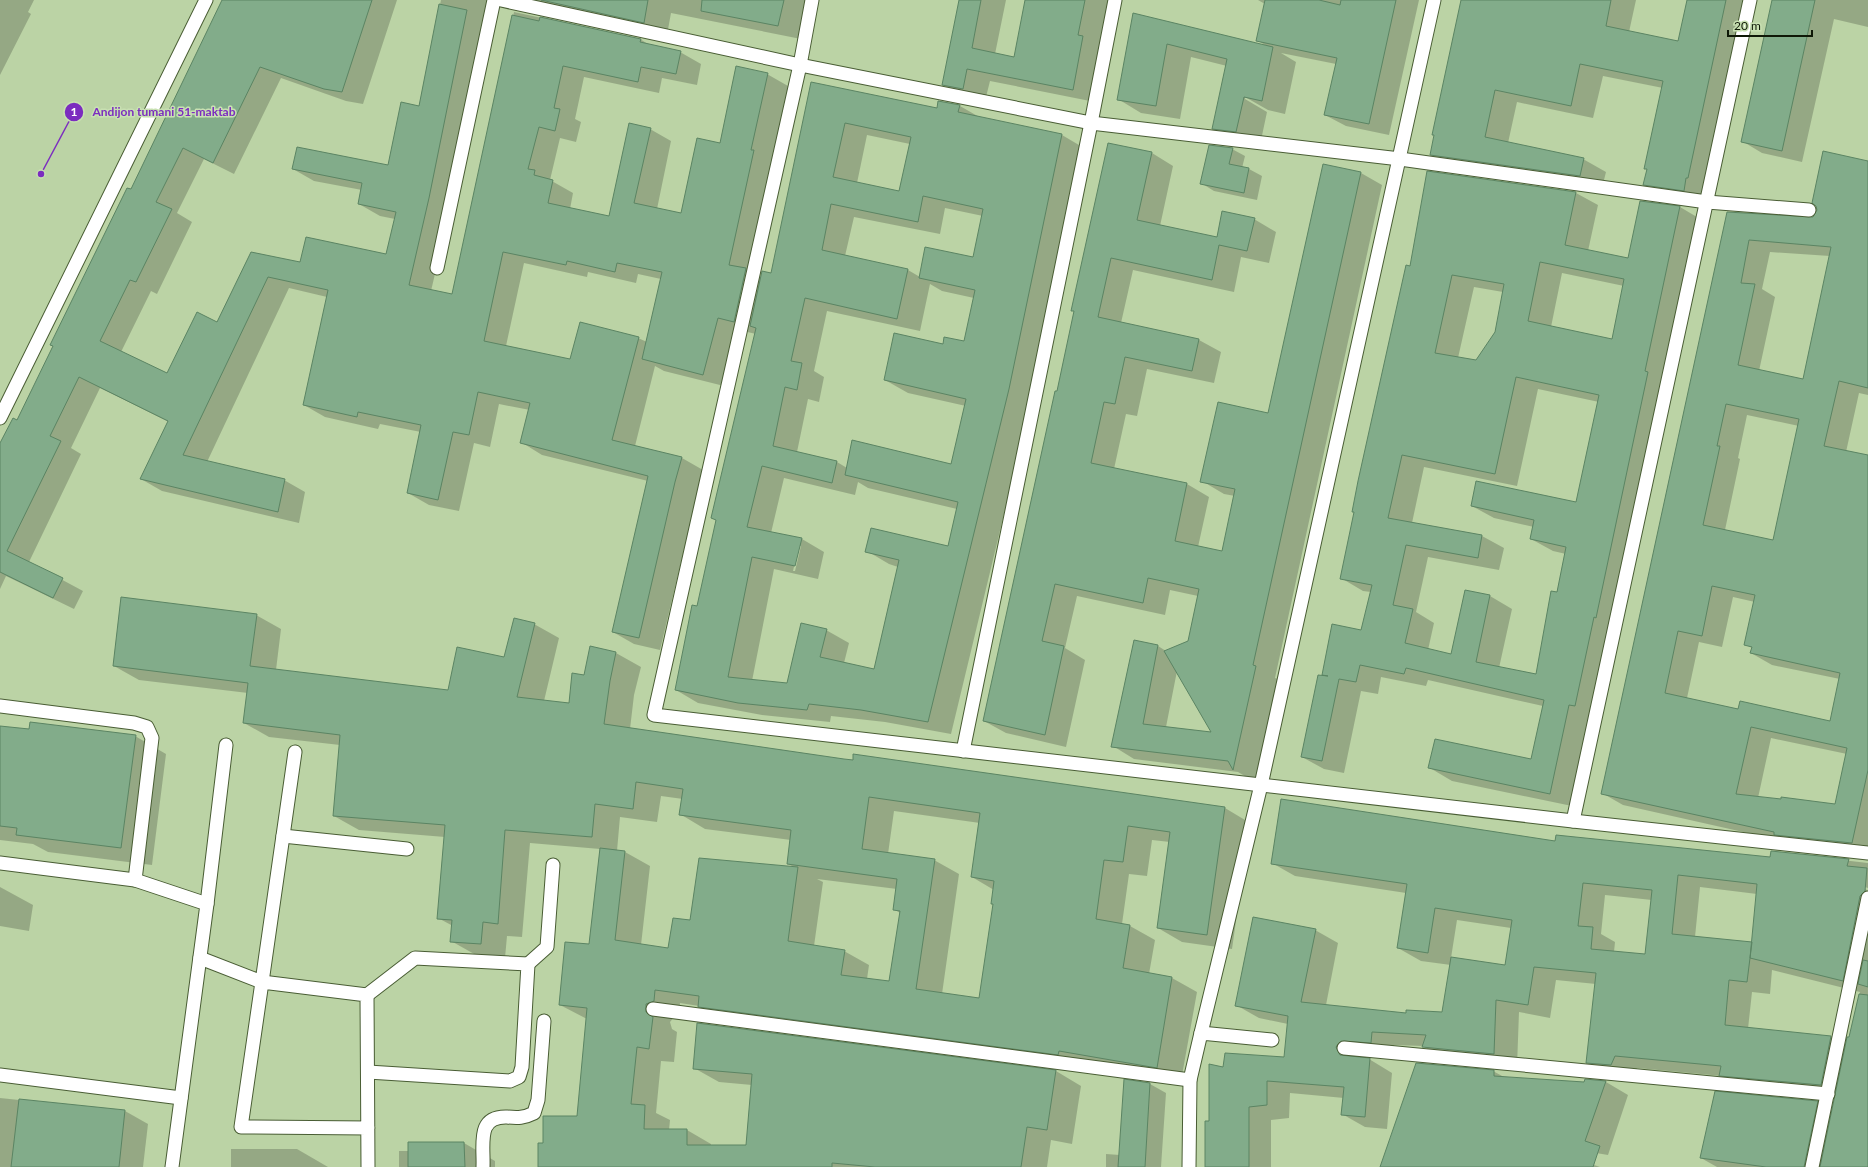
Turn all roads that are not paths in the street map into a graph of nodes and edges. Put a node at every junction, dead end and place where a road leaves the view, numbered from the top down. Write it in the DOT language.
graph roads {
  1 [pos="206,0"];
  2 [pos="494,0"];
  3 [pos="501,0"];
  4 [pos="812,0"];
  5 [pos="1115,0"];
  6 [pos="1434,0"];
  7 [pos="1750,0"];
  8 [pos="800,65"];
  9 [pos="1092,123"];
  10 [pos="1400,159"];
  11 [pos="1707,202"];
  12 [pos="1809,210"];
  13 [pos="437,268"];
  14 [pos="0,418"];
  15 [pos="0,706"];
  16 [pos="226,745"];
  17 [pos="963,751"];
  18 [pos="295,752"];
  19 [pos="1261,785"];
  20 [pos="1573,821"];
  21 [pos="283,836"];
  22 [pos="407,849"];
  23 [pos="1868,853"];
  24 [pos="0,863"];
  25 [pos="553,865"];
  26 [pos="135,880"];
  27 [pos="1868,898"];
  28 [pos="207,904"];
  29 [pos="200,958"];
  30 [pos="528,964"];
  31 [pos="262,982"];
  32 [pos="367,995"];
  33 [pos="653,1009"];
  34 [pos="544,1021"];
  35 [pos="1201,1033"];
  36 [pos="1272,1040"];
  37 [pos="1344,1048"];
  38 [pos="368,1072"];
  39 [pos="0,1075"];
  40 [pos="1190,1080"];
  41 [pos="1828,1094"];
  42 [pos="181,1098"];
  43 [pos="368,1128"];
  44 [pos="172,1167"];
  45 [pos="368,1167"];
  46 [pos="484,1167"];
  47 [pos="1189,1167"];
  48 [pos="1812,1167"];
  1 -- 14 [label="lane"];
  2 -- 13 [label="lane"];
  3 -- 8 [label="lane"];
  4 -- 8 [label="lane"];
  5 -- 9 [label="lane"];
  6 -- 10 [label="lane"];
  7 -- 11 [label="lane"];
  8 -- 9 [label="lane"];
  8 -- 17 [label="lane"];
  9 -- 10 [label="lane"];
  9 -- 17 [label="lane"];
  10 -- 11 [label="lane"];
  10 -- 19 [label="lane"];
  11 -- 12 [label="lane"];
  11 -- 20 [label="lane"];
  15 -- 26 [label="lane"];
  16 -- 28 [label="lane"];
  17 -- 19 [label="lane"];
  18 -- 21 [label="lane"];
  19 -- 20 [label="lane"];
  19 -- 35 [label="lane"];
  20 -- 23 [label="lane"];
  21 -- 22 [label="lane"];
  21 -- 31 [label="lane"];
  24 -- 26 [label="lane"];
  25 -- 30 [label="lane"];
  26 -- 28 [label="lane"];
  27 -- 41 [label="lane"];
  28 -- 29 [label="lane"];
  29 -- 31 [label="lane"];
  29 -- 42 [label="lane"];
  30 -- 32 [label="lane"];
  30 -- 38 [label="lane"];
  31 -- 32 [label="lane"];
  31 -- 43 [label="lane"];
  32 -- 38 [label="lane"];
  33 -- 40 [label="lane"];
  34 -- 46 [label="lane"];
  35 -- 36 [label="lane"];
  35 -- 40 [label="lane"];
  37 -- 41 [label="lane"];
  38 -- 43 [label="lane"];
  39 -- 42 [label="lane"];
  40 -- 47 [label="lane"];
  41 -- 48 [label="lane"];
  42 -- 44 [label="lane"];
  43 -- 45 [label="lane"];
}
